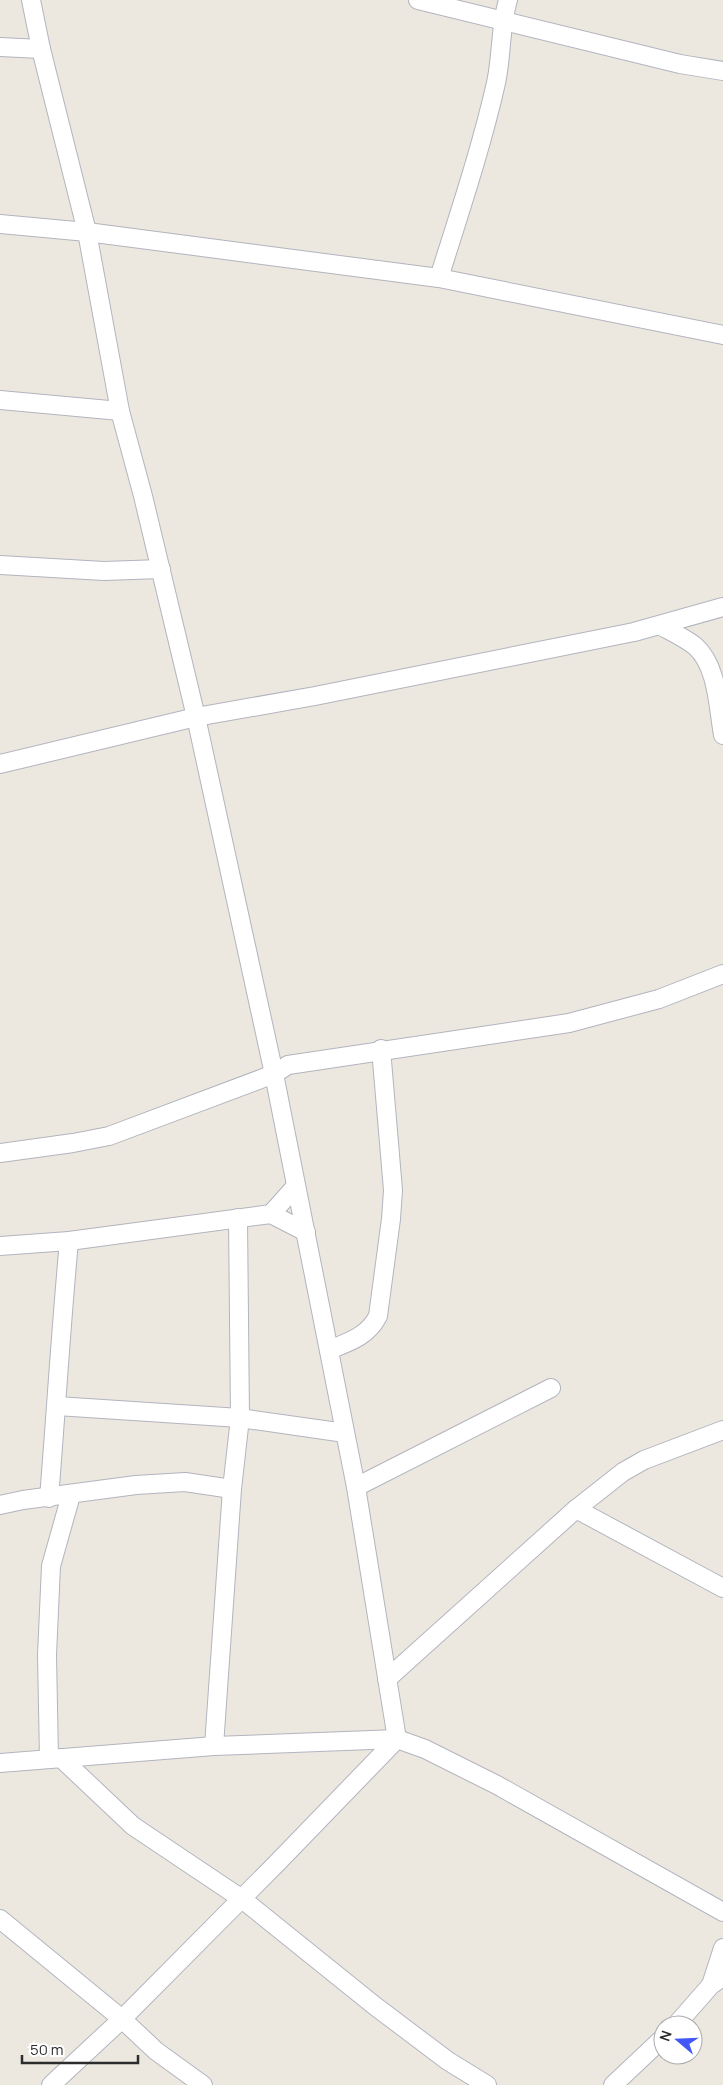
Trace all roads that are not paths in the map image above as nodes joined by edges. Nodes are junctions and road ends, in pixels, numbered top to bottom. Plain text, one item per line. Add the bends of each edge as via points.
1 (31, 0) edge
2 (418, 0) edge
3 (508, 0) edge
4 (503, 19) junction
5 (0, 48) edge
6 (40, 48) junction
7 (723, 71) edge
8 (0, 224) edge
9 (87, 232) junction
10 (439, 278) junction
11 (723, 335) edge
12 (0, 400) edge
13 (120, 411) junction
14 (0, 565) edge
15 (161, 569) junction
16 (723, 607) edge
17 (661, 626) junction
18 (196, 717) junction
19 (723, 735) edge
20 (0, 764) edge
21 (723, 974) edge
22 (381, 1049) junction
23 (274, 1074) junction
24 (0, 1152) edge
25 (296, 1186) junction
26 (271, 1214) junction
27 (238, 1218) junction
28 (306, 1232) junction
29 (70, 1241) junction
30 (0, 1246) edge
31 (329, 1350) junction
32 (551, 1388) dead end
33 (57, 1406) junction
34 (240, 1418) junction
35 (723, 1430) edge
36 (346, 1433) junction
37 (356, 1487) junction
38 (232, 1489) junction
39 (71, 1495) junction
40 (49, 1498) junction
41 (0, 1505) edge
42 (576, 1509) junction
43 (723, 1588) edge
44 (387, 1679) junction
45 (397, 1739) junction
46 (214, 1746) junction
47 (55, 1759) junction
48 (0, 1763) edge
49 (242, 1898) junction
50 (723, 1912) edge
51 (0, 1919) edge
52 (723, 1948) edge
53 (717, 1981) edge
54 (685, 2015) edge
55 (122, 2019) junction
56 (653, 2047) edge
57 (51, 2085) edge
58 (203, 2085) edge
59 (487, 2085) edge
60 (613, 2085) edge

1 - 6 street
2 - 4 street
3 - 4 street
4 - 7 street via 680,64
4 - 10 street via 502,53 496,84
5 - 6 street
6 - 9 street
8 - 9 street
9 - 10 street
9 - 13 street
10 - 11 street
12 - 13 street
13 - 15 street
14 - 15 street via 104,571
15 - 18 street
16 - 17 street
17 - 18 street
17 - 19 street via 696,647 705,659 712,676
18 - 20 street
18 - 23 street
21 - 22 street via 659,999 570,1023
22 - 23 street via 288,1065
22 - 31 street via 393,1190 378,1316 372,1328 358,1338
23 - 24 street via 108,1136
23 - 25 street
25 - 26 street
25 - 28 street
26 - 27 street
26 - 28 street
27 - 29 street
27 - 34 street
28 - 31 street
29 - 30 street
29 - 33 street via 58,1359
31 - 36 street
32 - 37 street
33 - 34 street
33 - 40 street
34 - 36 street
34 - 38 street
35 - 42 street via 644,1460 623,1472
36 - 37 street
37 - 44 street
38 - 39 street via 185,1482 136,1485
38 - 46 street
39 - 40 street
39 - 47 street via 52,1566 48,1645
40 - 41 street
42 - 43 street
42 - 44 street
44 - 45 street
45 - 46 street
45 - 49 street
45 - 50 street via 497,1784
46 - 47 street
47 - 48 street
47 - 49 street via 133,1826
49 - 55 street
49 - 59 street via 375,2006 448,2061
51 - 55 street
52 - 53 street
53 - 54 street
55 - 57 street
55 - 58 street via 156,2051
56 - 60 street

